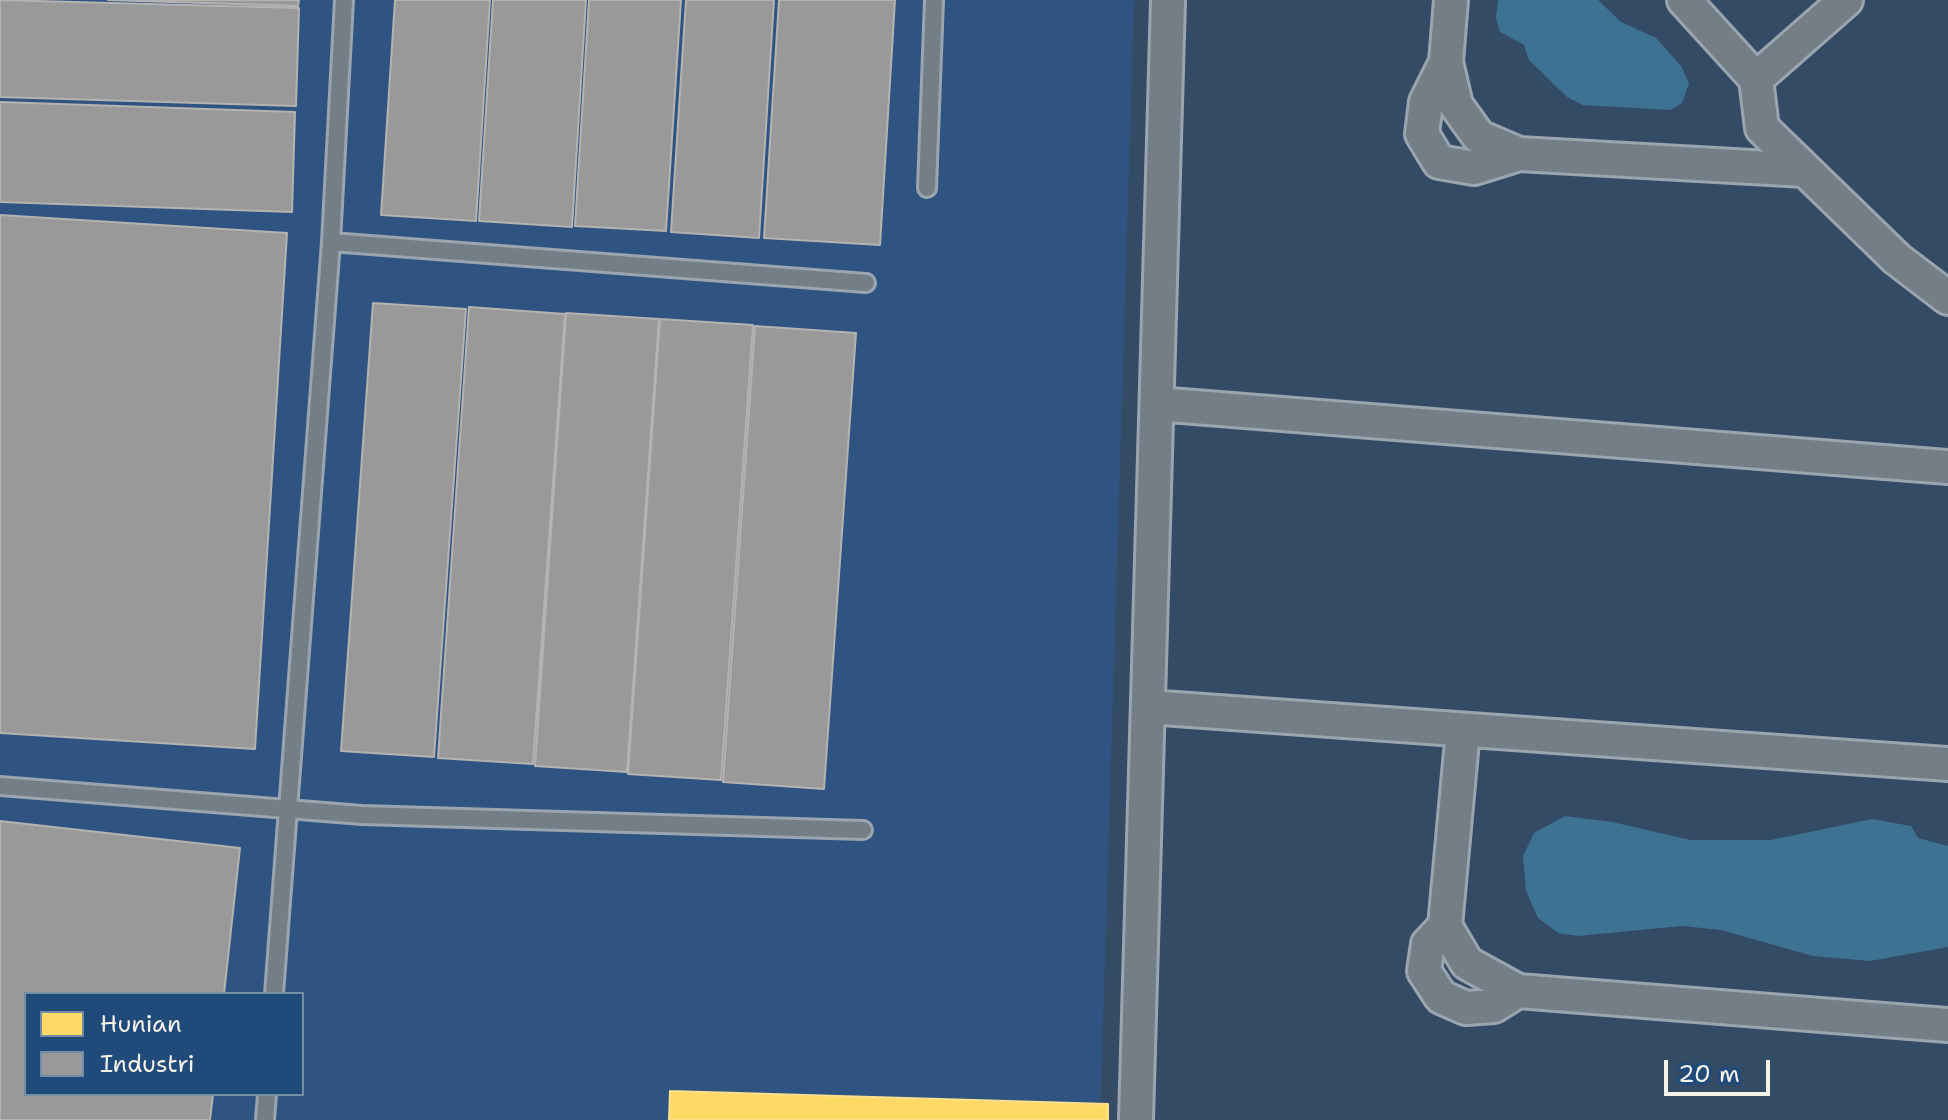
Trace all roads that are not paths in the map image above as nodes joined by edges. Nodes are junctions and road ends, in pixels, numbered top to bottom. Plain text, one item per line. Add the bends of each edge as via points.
1 (344, 0) edge
2 (934, 0) edge
3 (1168, 0) edge
4 (1451, 0) edge
5 (1684, 0) edge
6 (1846, 0) edge
7 (1446, 62) junction
8 (1756, 79) junction
9 (1519, 154) junction
10 (1805, 170) junction
11 (927, 188) dead end
12 (331, 242) junction
13 (866, 283) dead end
14 (1948, 298) edge
15 (1157, 404) junction
16 (1948, 467) edge
17 (1148, 707) junction
18 (1463, 730) junction
19 (1948, 764) edge
20 (0, 786) edge
21 (286, 811) junction
22 (863, 830) dead end
23 (1445, 926) junction
24 (1518, 991) junction
25 (274, 992) edge
26 (1948, 1025) edge
27 (267, 1096) edge
28 (265, 1120) edge
29 (1136, 1120) edge

1 - 12 lane
2 - 11 lane
3 - 15 street
4 - 7 street
5 - 8 street
6 - 8 street
7 - 9 street via 1456,105 1479,137
7 - 9 street via 1426,102 1422,134 1439,162 1474,168
8 - 10 street via 1762,128
9 - 10 street
10 - 14 street via 1897,259
12 - 13 lane
12 - 21 lane
15 - 16 street
15 - 17 street
17 - 18 street
17 - 29 street
18 - 19 street
18 - 23 street
20 - 21 lane
21 - 22 lane
21 - 25 lane
23 - 24 street via 1467,963
23 - 24 street via 1428,944 1424,971 1441,997 1466,1008 1494,1006
24 - 26 street
27 - 28 lane

